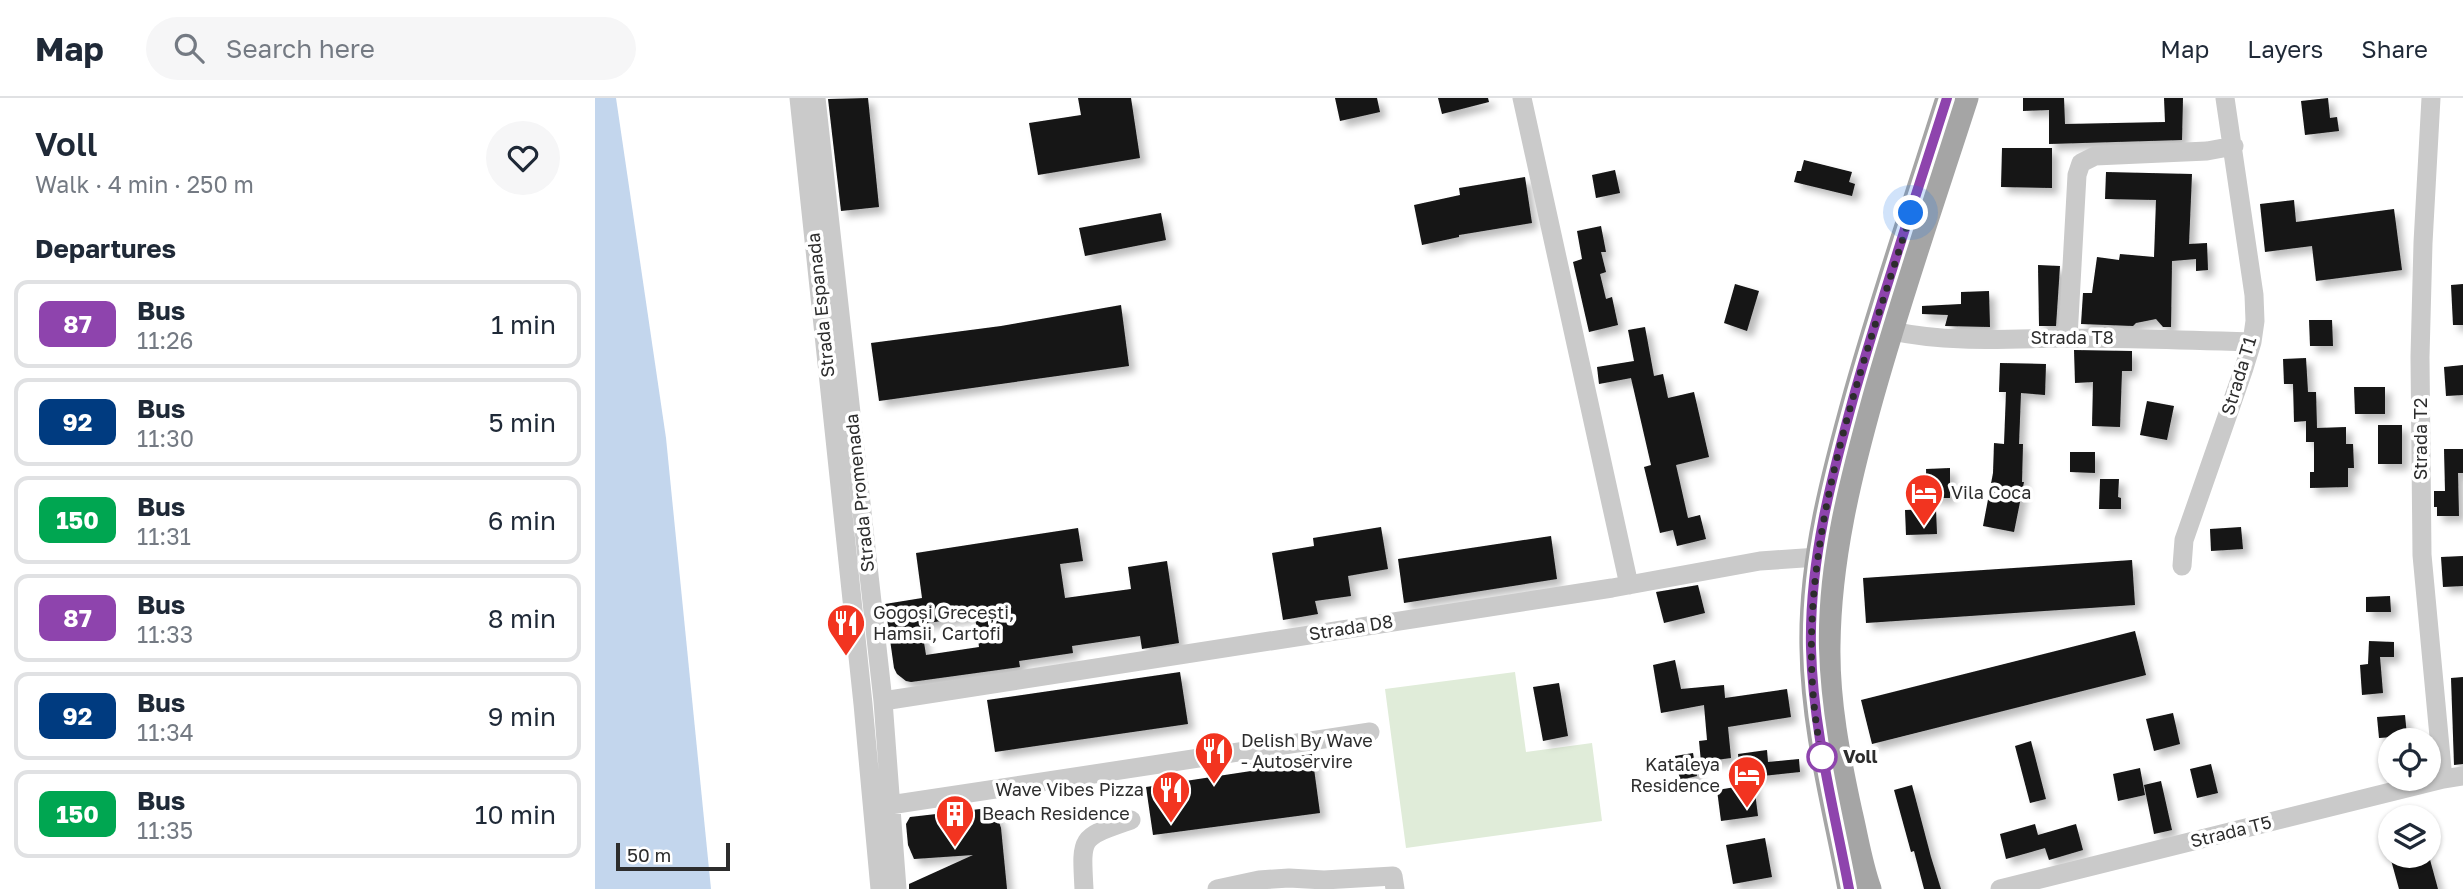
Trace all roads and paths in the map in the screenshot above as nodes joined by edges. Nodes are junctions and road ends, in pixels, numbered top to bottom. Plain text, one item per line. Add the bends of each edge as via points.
1 (799, 98) edge
2 (816, 98) edge
3 (1947, 98) edge
4 (1967, 98) edge
5 (2225, 98) edge
6 (2431, 98) edge
7 (1528, 100) edge
8 (2234, 146) junction
9 (1892, 331) junction
10 (2068, 338) junction
11 (2252, 342) junction
12 (1818, 557) junction
13 (2182, 566) dead end
14 (1629, 585) junction
15 (883, 701) junction
16 (1370, 732) dead end
17 (2453, 777) edge
18 (890, 805) junction
19 (1131, 820) dead end
20 (880, 889) edge
21 (897, 889) edge
22 (1084, 889) edge
23 (1217, 889) edge
24 (1395, 889) edge
25 (1849, 889) edge
26 (1870, 889) edge
27 (2000, 889) edge

1 - 20 street, Strada Espanada
2 - 15 street, Strada Promenada
3 - 12 main road via 1856,391 1827,500
4 - 9 main road
5 - 8 street, Strada T1
6 - 17 street, Strada T2 via 2420,357 2422,542
7 - 14 street
8 - 10 street via 2095,156 2081,163
8 - 11 street, Strada T1 via 2254,295
9 - 10 street, Strada T8 via 1958,339
9 - 26 main road via 1841,522 1829,646 1834,724
10 - 11 street, Strada T8
11 - 13 street, Strada T1 via 2194,506
12 - 14 street, Strada D8 via 1760,561
12 - 25 main road via 1812,680 1822,761
14 - 15 street, Strada D8
15 - 18 street, Strada Promenada
16 - 18 street
17 - 27 street, Strada T5
18 - 21 street, Strada Promenada
19 - 22 street via 1093,833 1086,840
23 - 24 street via 1259,880 1393,876

